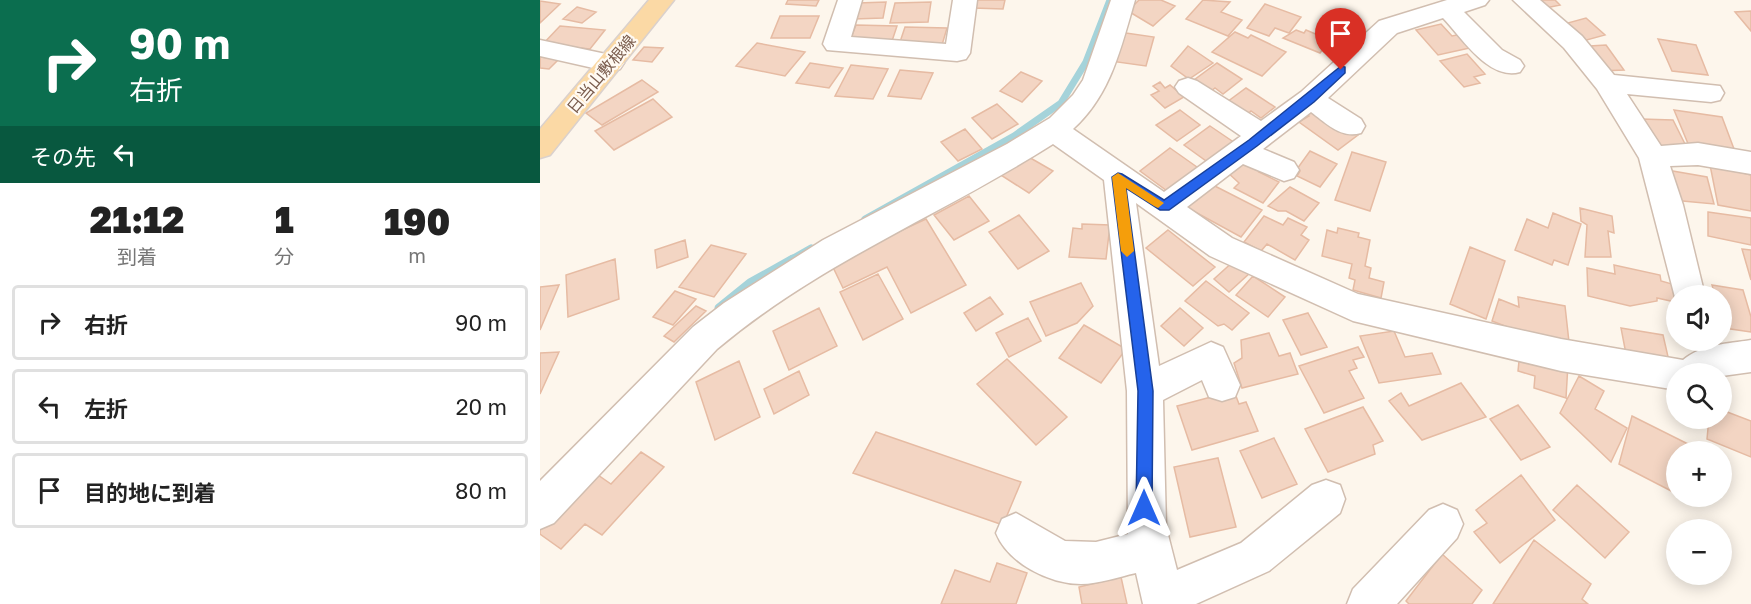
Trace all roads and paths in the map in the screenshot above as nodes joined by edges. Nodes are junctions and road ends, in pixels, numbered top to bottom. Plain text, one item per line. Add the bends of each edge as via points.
1 (662, 0) edge
2 (850, 0) edge
3 (965, 0) edge
4 (1123, 0) edge
5 (1477, 0) edge
6 (1525, 0) edge
7 (1448, 8) junction
8 (540, 48) edge
9 (612, 63) junction
10 (1511, 66) dead end
11 (1606, 83) junction
12 (1188, 87) dead end
13 (1711, 93) dead end
14 (1310, 99) junction
15 (1351, 126) dead end
16 (1054, 130) junction
17 (1252, 144) junction
18 (540, 148) edge
19 (1653, 158) junction
20 (1751, 163) edge
21 (1284, 170) dead end
22 (1118, 177) junction
23 (1165, 207) junction
24 (1686, 285) edge
25 (1751, 356) edge
26 (1694, 363) edge
27 (1222, 385) dead end
28 (1145, 391) junction
29 (1326, 499) dead end
30 (540, 509) edge
31 (1443, 524) dead end
32 (1017, 533) dead end
33 (1152, 548) junction
34 (1164, 600) edge
35 (1368, 604) edge

1 - 9 main road, 日当山敷根線
2 - 3 street via 836,44 957,53
4 - 16 street via 1085,100
5 - 7 street
6 - 11 street via 1573,42
7 - 10 street via 1493,56
7 - 14 street via 1388,27
8 - 9 street
9 - 18 main road, 日当山敷根線
11 - 13 street
11 - 19 street
12 - 17 street
14 - 15 street
14 - 17 street
16 - 22 street
16 - 30 street via 813,259 733,314 705,338
17 - 21 street
17 - 23 street
19 - 20 street via 1698,154
19 - 24 street
22 - 23 street
22 - 28 street
23 - 26 street via 1221,247 1353,307 1561,355
25 - 26 street
27 - 28 street via 1211,358
28 - 33 street via 1144,508
29 - 34 street via 1255,557
31 - 35 street
32 - 33 street via 1049,559 1082,565
33 - 34 street

